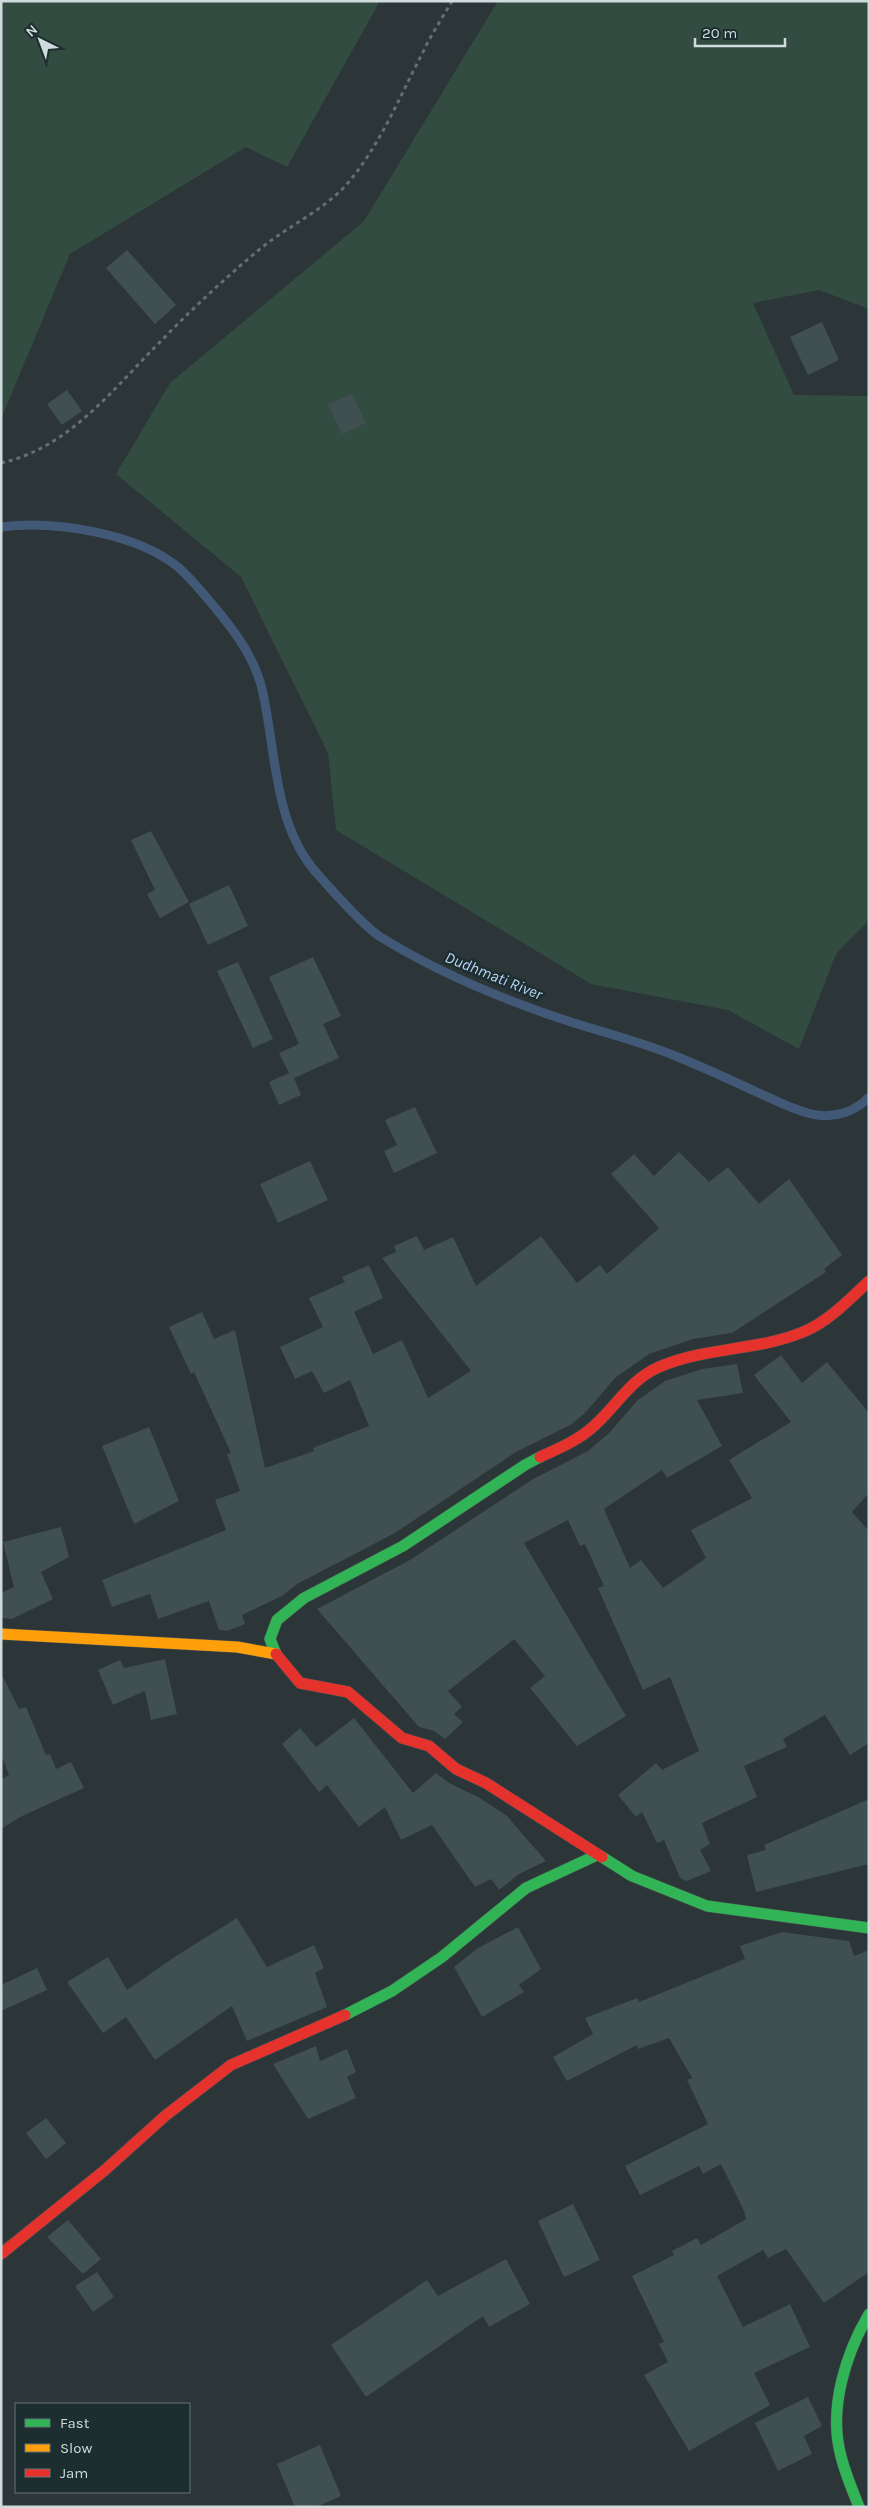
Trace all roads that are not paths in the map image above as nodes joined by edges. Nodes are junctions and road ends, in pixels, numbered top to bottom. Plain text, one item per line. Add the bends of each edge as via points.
1 (869, 1281) edge
2 (1, 1634) edge
3 (276, 1654) junction
4 (597, 1855) junction
5 (869, 1928) edge
6 (1, 2254) edge
7 (869, 2314) edge
8 (859, 2507) edge

1 - 3 street via 840,1308 804,1332 698,1354 658,1367 627,1388 581,1437 525,1465 403,1546 304,1598 277,1620 270,1640
2 - 3 street via 237,1647
3 - 4 street via 300,1683 348,1692 402,1738 429,1746 456,1769 486,1783
4 - 5 street via 632,1876 707,1906
4 - 6 street via 526,1888 442,1957 392,1991 328,2024 231,2065
7 - 8 street via 861,2325 840,2387 838,2444

